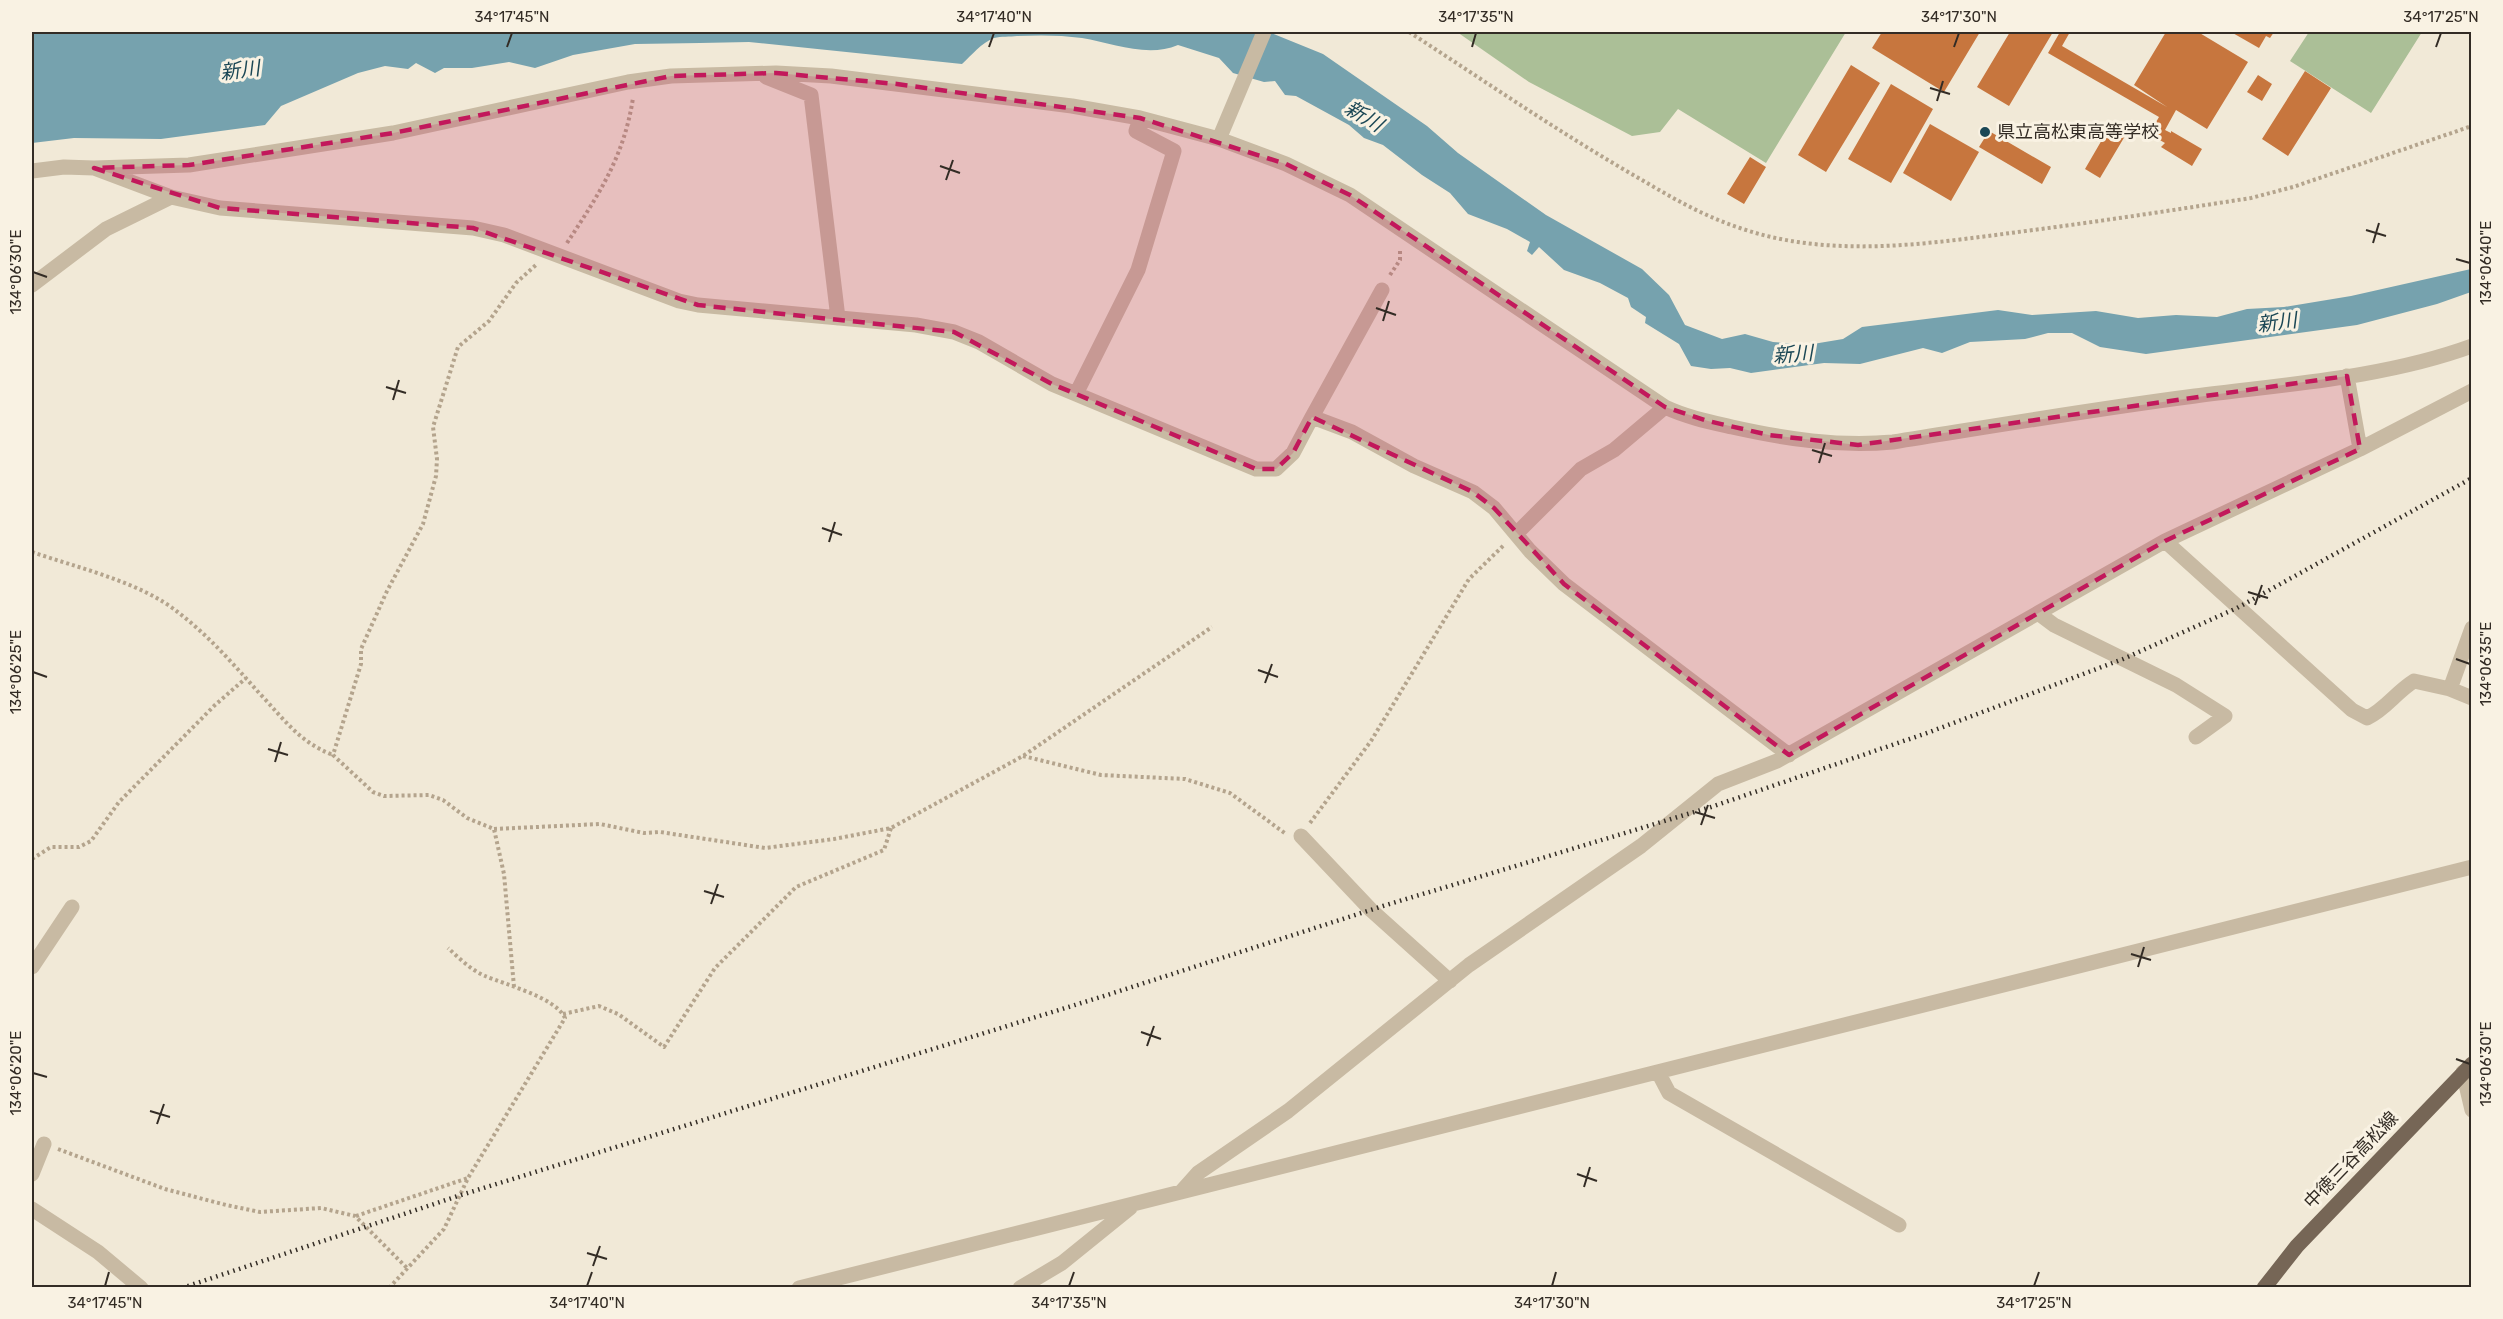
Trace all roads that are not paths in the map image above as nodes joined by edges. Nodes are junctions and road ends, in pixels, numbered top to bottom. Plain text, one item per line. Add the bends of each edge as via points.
1 (1264, 32) edge
2 (756, 73) junction
3 (1140, 118) junction
4 (1219, 139) junction
5 (94, 168) junction
6 (32, 171) edge
7 (171, 197) junction
8 (32, 285) edge
9 (1382, 290) road end
10 (838, 318) junction
11 (2472, 346) edge
12 (2347, 376) junction
13 (2472, 391) edge
14 (1076, 394) junction
15 (1665, 407) junction
16 (1312, 417) junction
17 (2360, 449) junction
18 (1516, 534) junction
19 (2165, 541) junction
20 (2038, 613) junction
21 (2472, 628) edge
22 (2450, 688) junction
23 (2472, 698) edge
24 (2196, 737) dead end
25 (1789, 755) junction
26 (1301, 836) road end
27 (2472, 867) edge
28 (72, 907) dead end
29 (32, 967) edge
30 (1450, 981) junction
31 (2468, 1068) edge
32 (1658, 1072) junction
33 (2472, 1110) edge
34 (44, 1144) road end
35 (32, 1174) edge
36 (1181, 1192) junction
37 (1135, 1204) junction
38 (32, 1209) edge
39 (1899, 1225) dead end
40 (141, 1287) edge
41 (799, 1287) edge
42 (1020, 1287) edge
43 (2264, 1287) edge

1 - 4 street
2 - 3 street via 831,76
2 - 5 street via 636,81 393,134 189,165
2 - 10 street via 811,95
3 - 4 street
3 - 14 street via 1136,131 1174,151 1138,270
4 - 15 street via 1286,164 1350,195
5 - 6 street
5 - 7 street
7 - 8 street via 106,229
7 - 10 street via 220,208 473,228 504,235 679,301
9 - 16 street
10 - 14 street via 954,332
11 - 12 street via 2410,364
12 - 15 street via 1858,445 1769,435 1708,422
12 - 17 street
13 - 17 street
14 - 16 street via 1256,469 1276,469 1293,453
15 - 18 street via 1614,450 1581,468
16 - 18 street via 1352,432 1473,492 1494,508
17 - 19 street
18 - 25 street via 1564,584
19 - 20 street
19 - 22 street via 2352,710 2367,718 2414,681
20 - 24 street via 2054,625 2176,685 2225,716
20 - 25 street
21 - 22 street
22 - 23 street
25 - 30 street via 1718,784 1641,846
26 - 30 street via 1371,910
27 - 32 street
28 - 29 street
30 - 36 street via 1288,1111 1198,1173
31 - 33 street
31 - 43 main road, 中徳三谷高松線 via 2297,1246
32 - 36 street
32 - 39 street via 1669,1093
34 - 35 street
36 - 37 street
37 - 41 street
37 - 42 street via 1062,1263
38 - 40 street via 99,1252

